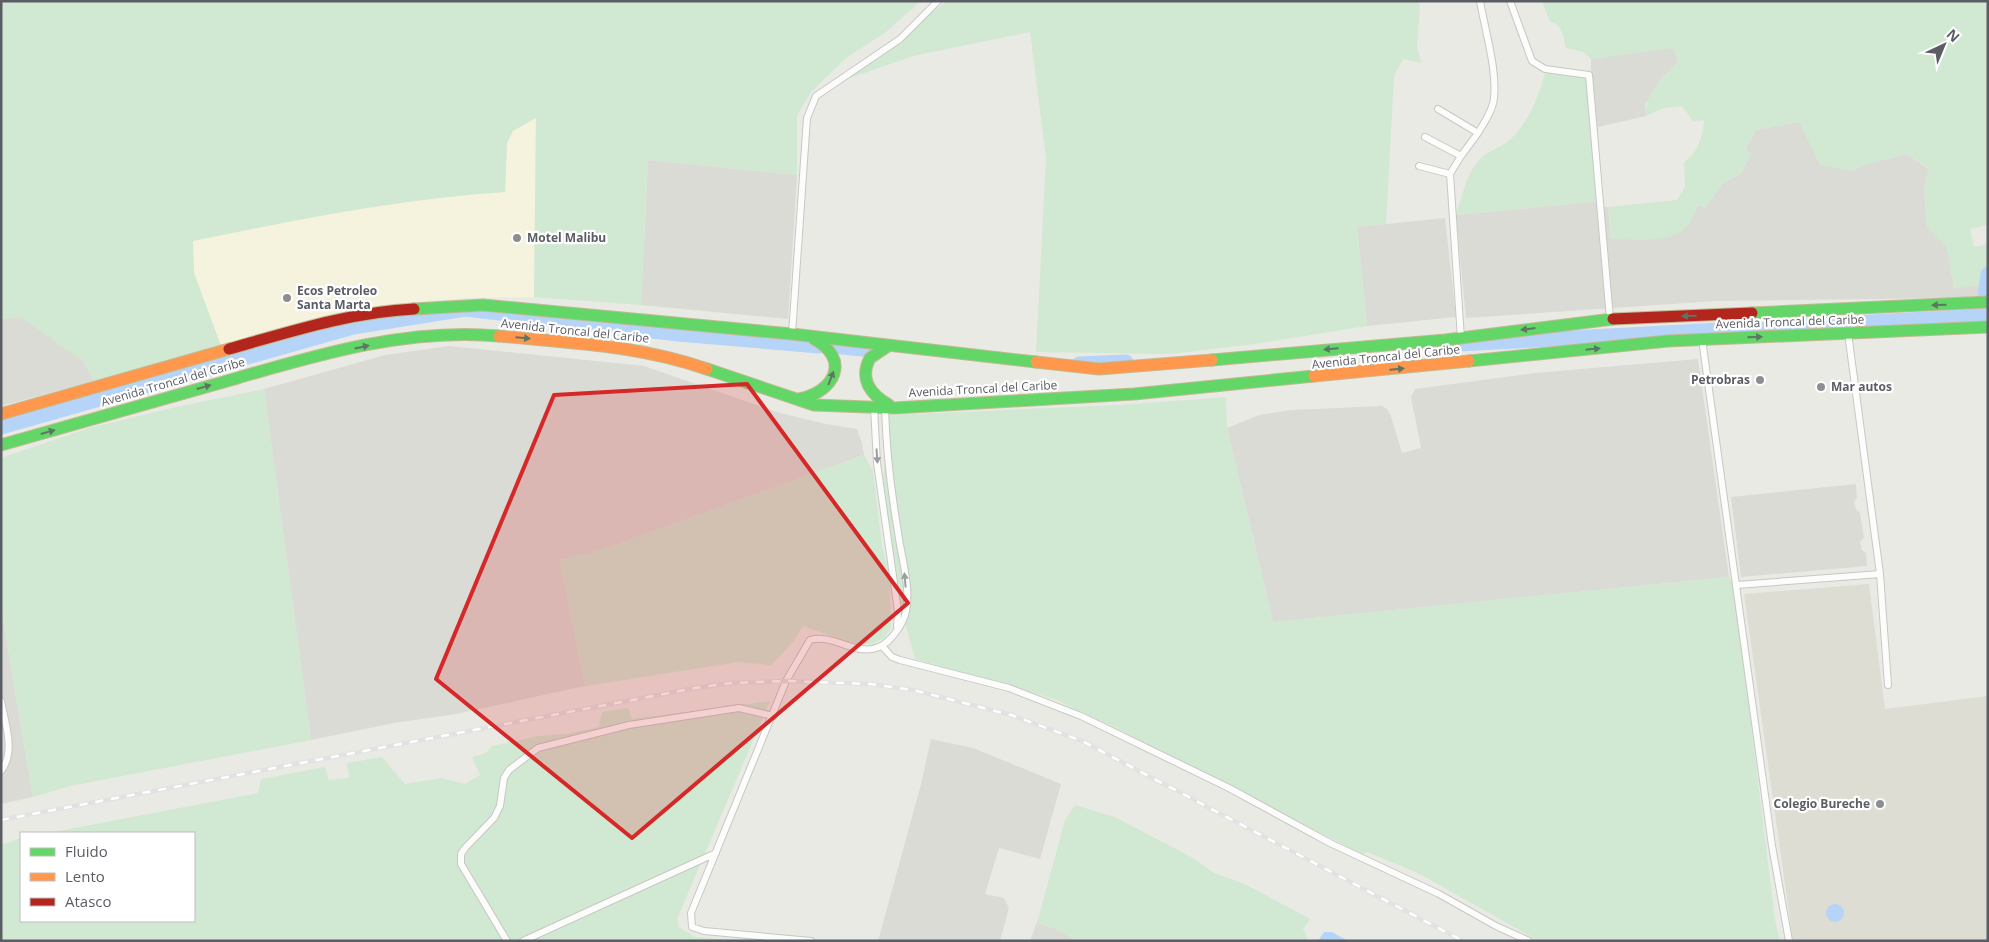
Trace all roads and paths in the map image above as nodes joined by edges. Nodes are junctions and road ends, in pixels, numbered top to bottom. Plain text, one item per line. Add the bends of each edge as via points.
1 (938, 1) edge
2 (1480, 1) edge
3 (1510, 1) edge
4 (1438, 109) dead end
5 (1478, 133) junction
6 (1425, 138) dead end
7 (1461, 156) junction
8 (1419, 166) dead end
9 (1450, 174) junction
10 (1988, 302) edge
11 (1610, 319) junction
12 (1988, 327) edge
13 (1972, 328) junction
14 (1848, 333) junction
15 (1988, 333) edge
16 (792, 334) junction
17 (1462, 338) junction
18 (1702, 339) junction
19 (890, 346) junction
20 (792, 399) junction
21 (884, 407) junction
22 (1, 414) edge
23 (1, 445) edge
24 (1880, 574) junction
25 (1737, 586) junction
26 (897, 626) junction
27 (882, 646) junction
28 (1888, 685) dead end
29 (1, 701) edge
30 (773, 716) junction
31 (1, 771) edge
32 (716, 853) junction
33 (507, 941) edge
34 (523, 941) edge
35 (811, 941) edge
36 (1529, 941) edge
37 (1789, 941) edge

1 - 16 street via 900,39 816,96 807,118
2 - 5 street via 1494,98
3 - 11 street via 1532,61 1545,69 1589,75
4 - 5 street
5 - 7 street
6 - 7 street
7 - 9 street
8 - 9 street
9 - 17 street
10 -> 11 highway, Avenida Troncal del Caribe
11 -> 17 highway, Avenida Troncal del Caribe
12 - 13 highway, Avenida Troncal del Caribe
13 - 14 highway, Avenida Troncal del Caribe
13 - 15 street
18 -> 14 highway, Avenida Troncal del Caribe
14 - 24 street
16 - 19 highway, Avenida Troncal del Caribe
20 -> 16 highway via 817,396 828,388 834,377 835,364 831,352 822,342
16 - 22 highway, Avenida Troncal del Caribe via 483,305 394,310 297,330
17 -> 19 highway, Avenida Troncal del Caribe via 1099,369
21 -> 18 highway, Avenida Troncal del Caribe via 1134,394
18 - 25 street
19 - 21 highway via 882,348 870,359 865,374 868,390
20 - 21 highway, Avenida Troncal del Caribe via 814,405
23 -> 20 highway, Avenida Troncal del Caribe via 304,359 399,339 465,333 635,349 675,358
21 -> 26 street via 877,463 898,611
26 -> 21 street via 903,620 906,606
24 - 25 street
24 - 28 street
25 - 37 street via 1772,846
26 - 27 street via 895,633
27 - 30 street via 870,650 824,638 810,640 786,681
27 - 36 street via 892,657 900,660 1009,688 1081,716
29 - 31 street via 10,752
30 - 32 street
30 - 33 street via 739,708 629,725 538,748 509,770 494,818 461,854 461,864
32 - 34 street
32 - 35 street via 691,913 692,927 704,931

